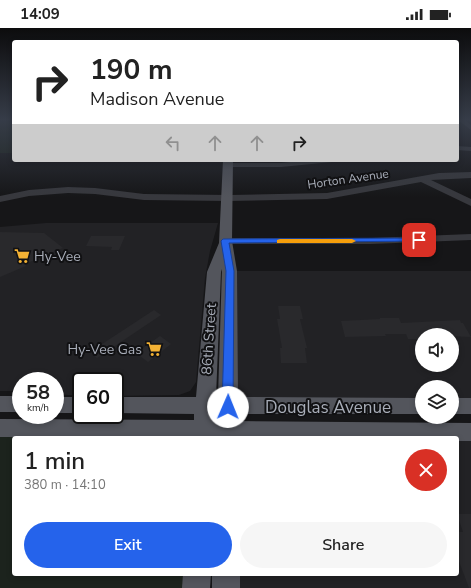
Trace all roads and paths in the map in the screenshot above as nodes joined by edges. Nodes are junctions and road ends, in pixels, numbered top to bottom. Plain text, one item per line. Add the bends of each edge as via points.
1 (459, 148) edge
2 (471, 149) edge
3 (228, 162) edge
4 (314, 162) edge
5 (471, 175) edge
6 (422, 179) junction
7 (227, 198) junction
8 (0, 199) edge
9 (471, 203) edge
10 (471, 237) edge
11 (225, 241) junction
12 (0, 404) edge
13 (12, 404) edge
14 (124, 405) edge
15 (415, 406) edge
16 (459, 406) edge
17 (471, 406) edge
18 (205, 407) junction
19 (228, 407) junction
20 (0, 428) edge
21 (471, 432) edge
22 (203, 434) edge
23 (227, 434) edge
24 (197, 576) edge
25 (226, 576) edge
26 (196, 588) edge
27 (226, 588) edge

1 - 2 street
3 - 4 street
3 - 7 main road, 86th Street
5 - 6 street, Horton Avenue via 446,175
6 - 7 street, Horton Avenue via 327,196
6 - 9 street
7 - 8 street, Horton Avenue via 144,197 68,190 29,193
7 - 11 main road, 86th Street
10 - 11 street via 378,241
11 - 18 main road, 86th Street via 214,272
11 - 19 main road, 86th Street via 230,271
12 - 13 main road
14 - 18 main road, Douglas Avenue
15 - 19 main road, Douglas Avenue
16 - 17 main road
18 - 19 main road, Douglas Avenue
18 - 22 main road, 86th Street
19 - 23 main road, 86th Street
20 - 22 main road, Douglas Avenue
21 - 23 main road, Douglas Avenue
22 - 23 main road, Douglas Avenue
24 - 26 main road
25 - 27 main road

